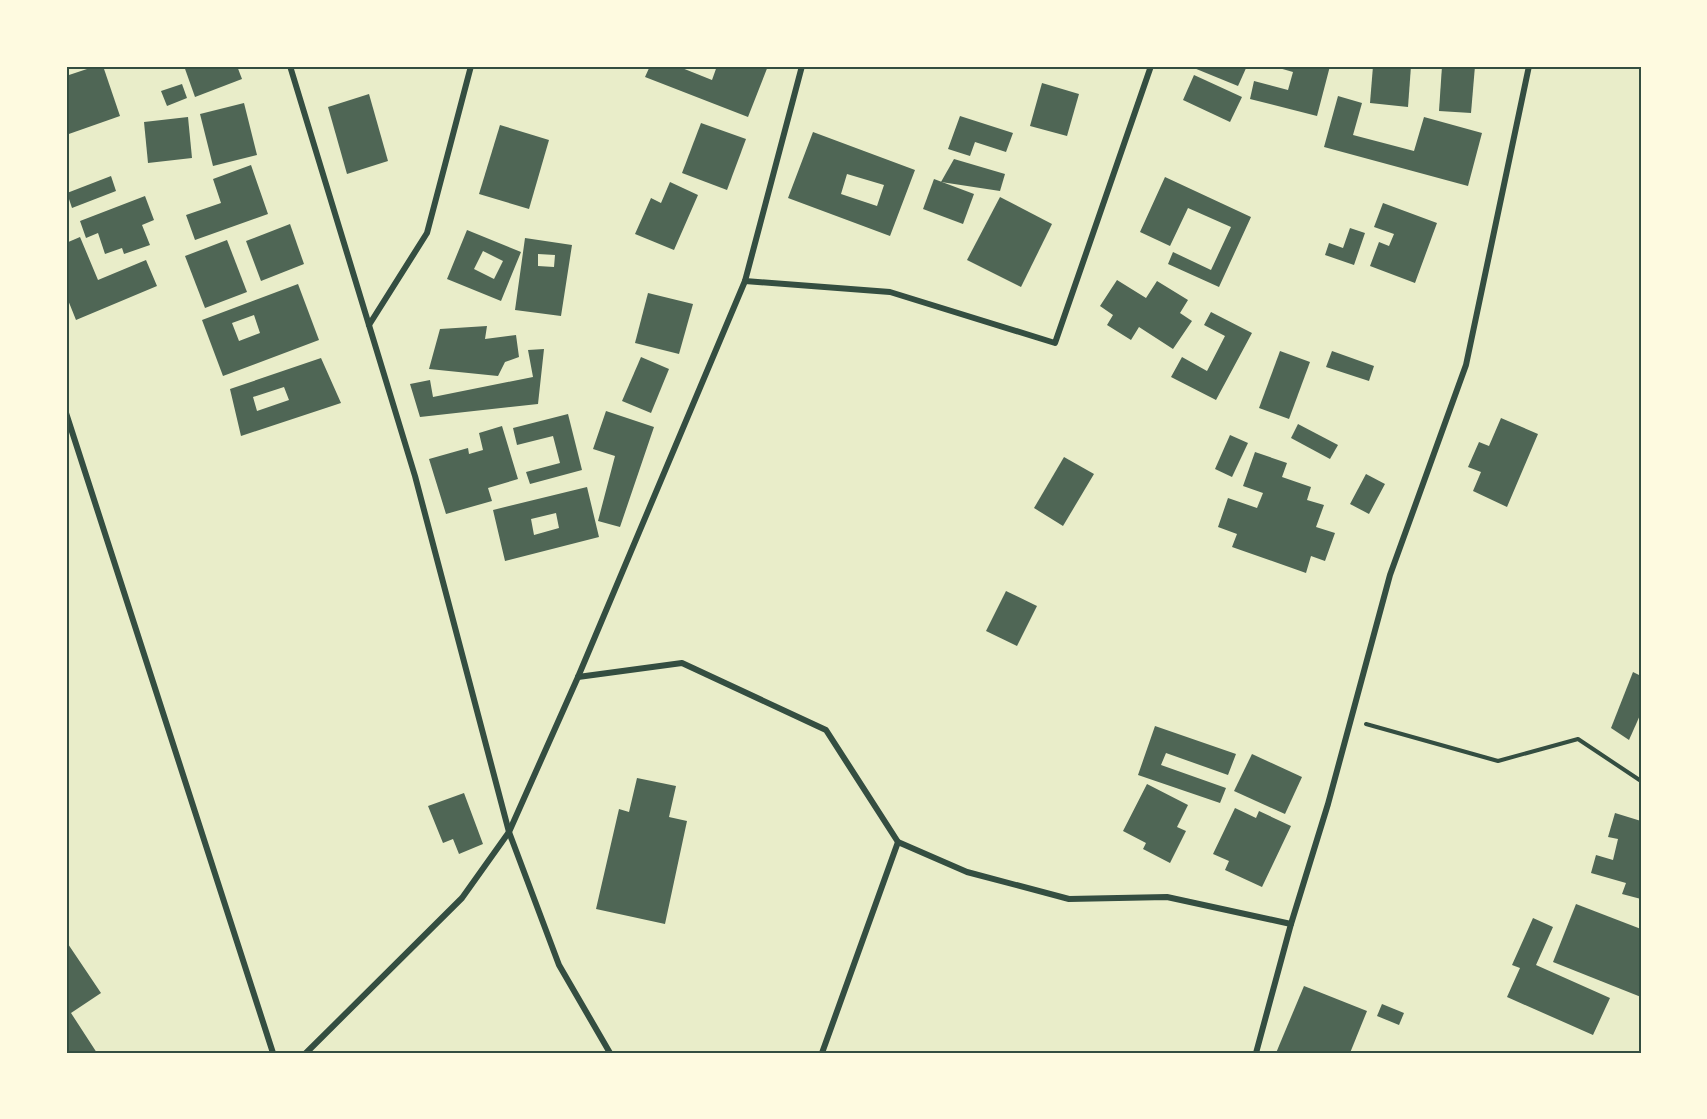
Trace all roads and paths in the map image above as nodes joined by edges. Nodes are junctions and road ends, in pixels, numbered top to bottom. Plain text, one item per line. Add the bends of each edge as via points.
1 (290, 66) edge
2 (471, 66) edge
3 (802, 66) edge
4 (1151, 66) edge
5 (1529, 66) edge
6 (745, 281) junction
7 (369, 325) junction
8 (66, 413) edge
9 (578, 677) junction
10 (1350, 720) junction
11 (1641, 781) edge
12 (509, 832) junction
13 (898, 842) junction
14 (1291, 924) junction
15 (273, 1053) edge
16 (306, 1053) edge
17 (610, 1053) edge
18 (822, 1053) edge
19 (1256, 1053) edge

1 - 7 street
2 - 7 street via 427,233
3 - 6 street
4 - 6 street via 1055,343 890,291
5 - 10 street via 1466,365 1390,575
6 - 9 street
7 - 12 street via 416,476
8 - 15 street
9 - 12 street
9 - 13 street via 682,663 826,730
10 - 11 path via 1498,761 1578,739
10 - 14 street
12 - 16 street via 462,898
12 - 17 street via 559,965
13 - 14 street via 967,872 1069,899 1167,897
13 - 18 street
14 - 19 street

